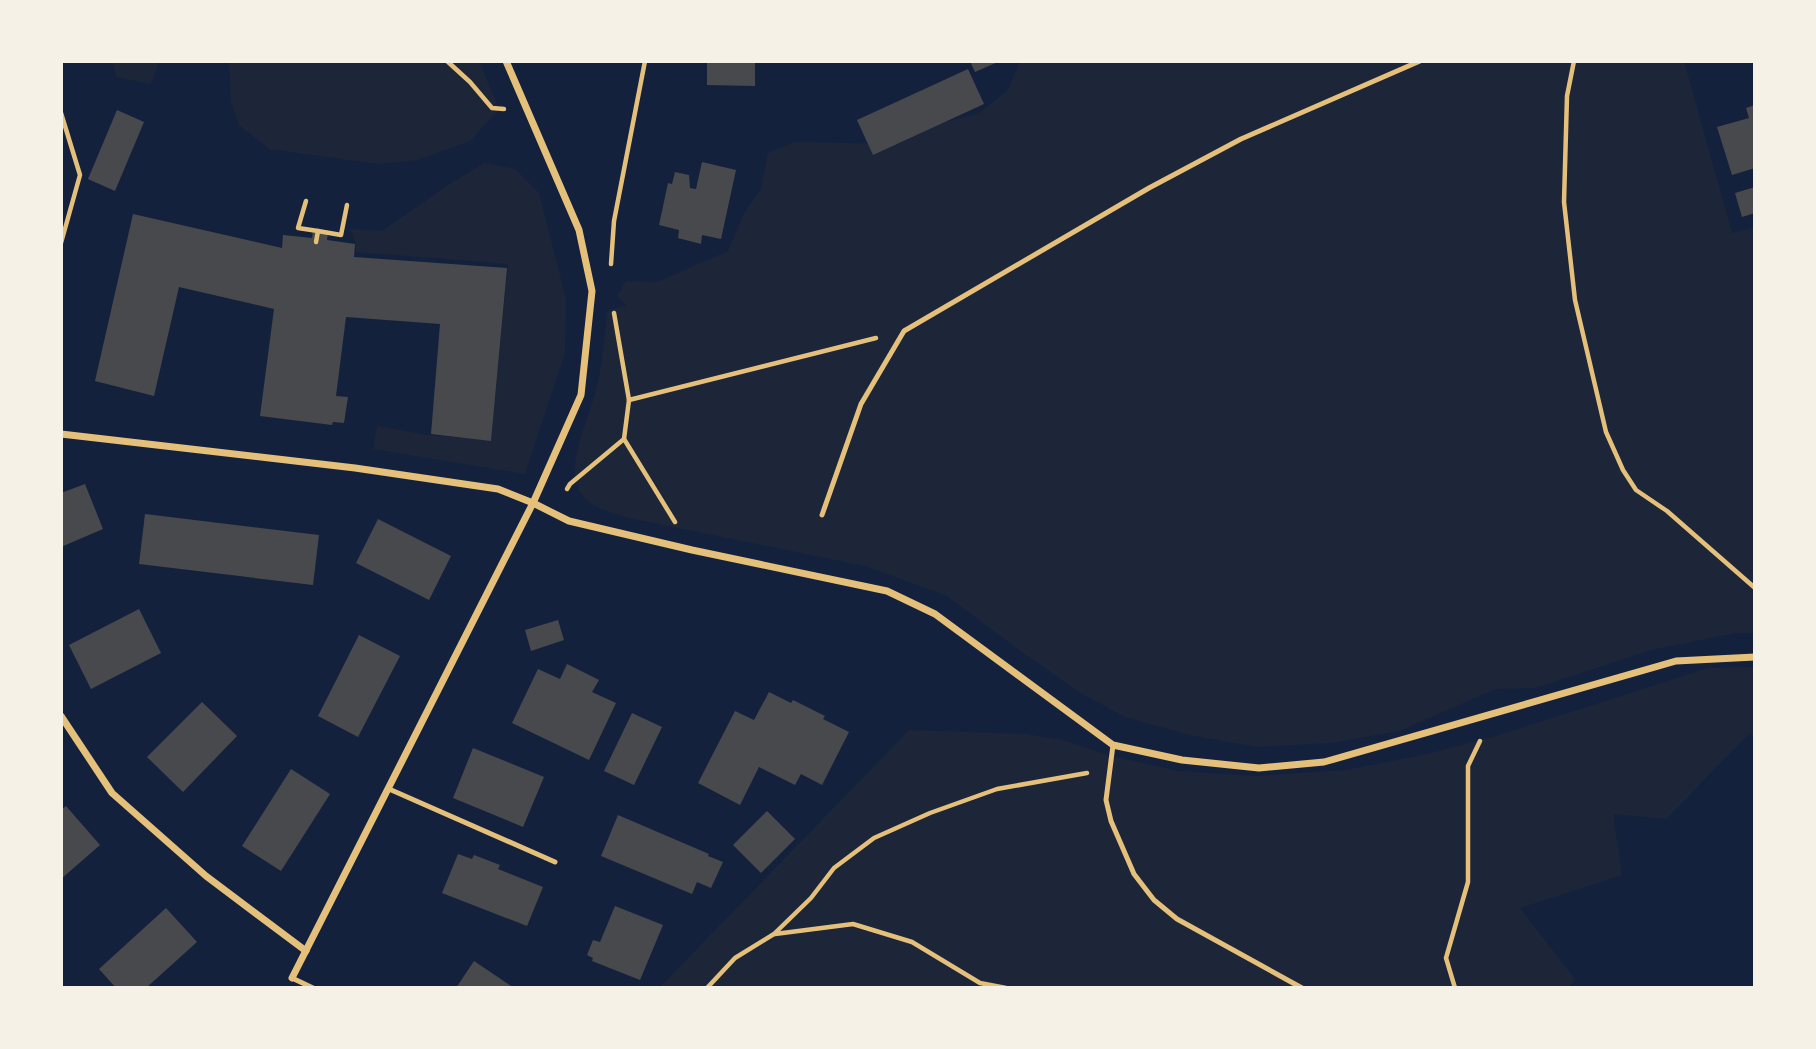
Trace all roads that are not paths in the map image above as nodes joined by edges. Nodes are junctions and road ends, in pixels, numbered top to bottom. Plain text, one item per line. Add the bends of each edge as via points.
1 (506, 61) edge
2 (1420, 61) edge
3 (61, 434) edge
4 (533, 503) junction
5 (821, 515) dead end
6 (1755, 657) edge
7 (61, 716) edge
8 (1113, 745) junction
9 (389, 789) junction
10 (555, 862) dead end
11 (306, 951) junction
12 (292, 978) joint
13 (313, 988) edge
14 (1302, 988) edge

1 - 4 street via 579,230 592,291 581,394
2 - 5 lane via 1241,139 904,331 861,404
3 - 4 street via 355,468 498,489
4 - 8 street via 569,521 887,591 935,614
4 - 9 street
6 - 8 street via 1676,661 1324,762 1259,768 1182,760
7 - 11 street via 112,793 206,876
8 - 14 lane via 1107,800 1111,821 1134,874 1147,891 1177,919
9 - 10 lane
9 - 11 street
11 - 12 street
12 - 13 lane

